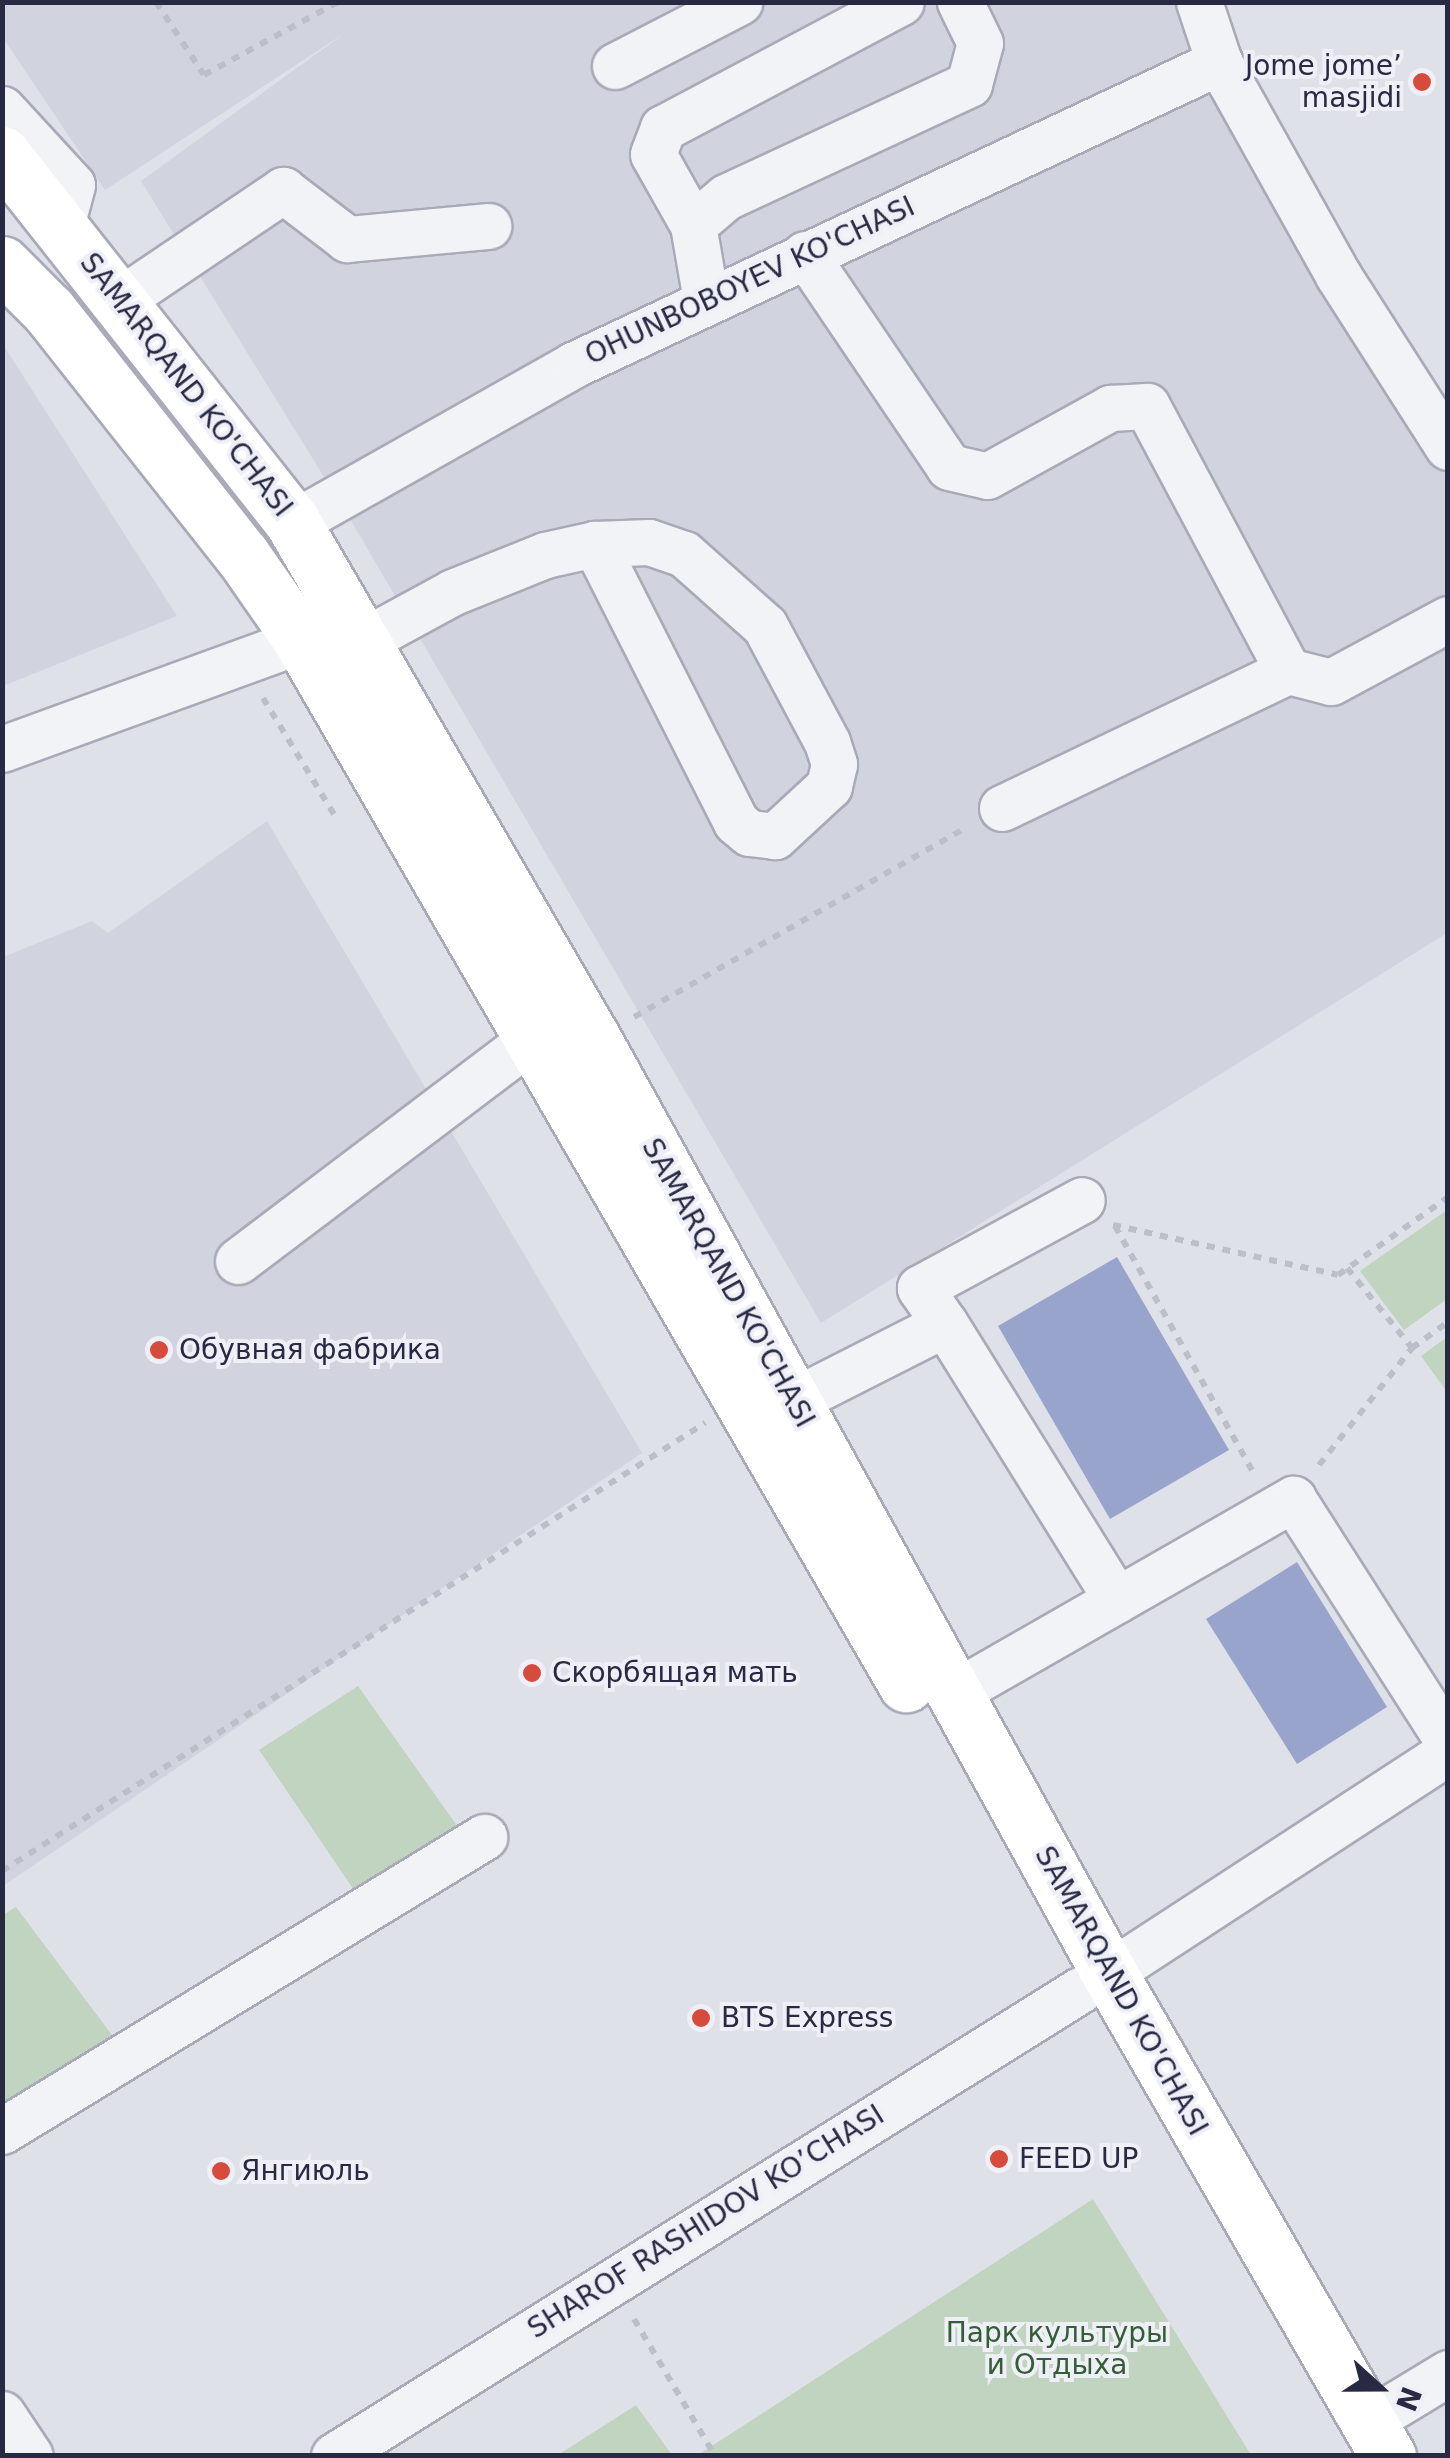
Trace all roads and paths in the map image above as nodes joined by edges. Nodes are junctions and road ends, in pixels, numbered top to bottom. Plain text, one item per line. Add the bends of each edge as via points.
1 (156, 2) edge
2 (338, 2) edge
3 (739, 2) edge
4 (901, 2) edge
5 (960, 2) edge
6 (1200, 2) edge
7 (1219, 62) junction
8 (615, 66) dead end
9 (2, 109) edge
10 (2, 154) edge
11 (693, 225) junction
12 (61, 226) junction
13 (488, 226) dead end
14 (805, 254) junction
15 (2, 264) edge
16 (120, 300) junction
17 (706, 300) junction
18 (1448, 447) edge
19 (293, 523) junction
20 (595, 544) junction
21 (1448, 620) edge
22 (301, 640) junction
23 (362, 642) junction
24 (240, 662) junction
25 (1288, 671) junction
26 (2, 749) edge
27 (1002, 808) joint
28 (338, 820) dead end
29 (623, 1023) dead end
30 (536, 1036) junction
31 (1448, 1197) edge
32 (1098, 1219) junction
33 (238, 1261) dead end
34 (1347, 1268) junction
35 (1448, 1322) edge
36 (945, 1324) junction
37 (1412, 1348) junction
38 (768, 1400) junction
39 (1283, 1504) junction
40 (1117, 1600) junction
41 (954, 1693) junction
42 (1448, 1740) edge
43 (1448, 1752) edge
44 (484, 1837) dead end
45 (2, 1871) edge
46 (1094, 1982) junction
47 (2, 2131) edge
48 (611, 2280) junction
49 (1448, 2373) edge
50 (2, 2414) edge
51 (1369, 2444) edge
52 (30, 2456) edge
53 (334, 2456) edge
54 (715, 2456) edge

1 - 2 path via 204,75
3 - 8 street
4 - 11 street via 663,128 654,154
5 - 11 street via 980,43 969,84 726,197
6 - 7 street
7 - 14 street, OHUNBOBOYEV KO'CHASI
7 - 18 street via 1338,276
9 - 12 street via 72,185
10 - 12 main road, SAMARQAND KO'CHASI
11 - 17 street
12 - 16 main road, SAMARQAND KO'CHASI
13 - 16 street via 347,239 283,190
14 - 17 street, OHUNBOBOYEV KO'CHASI
14 - 25 street via 949,467 986,476 1110,408 1147,406
15 - 22 main road, SAMARQAND KO'CHASI via 230,540
16 - 19 main road, SAMARQAND KO'CHASI
17 - 19 street, OHUNBOBOYEV KO'CHASI via 573,364
19 - 23 main road, SAMARQAND KO'CHASI
20 - 20 street via 650,542 684,554 765,626 834,764 829,786 775,836 749,833 736,822
20 - 23 street via 490,575
21 - 25 street via 1332,682
22 - 24 street
22 - 30 main road, SAMARQAND KO'CHASI
23 - 38 main road, SAMARQAND KO'CHASI
24 - 26 street
24 - 28 path
25 - 27 street
27 - 29 path
30 - 33 street
30 - 38 main road, SAMARQAND KO'CHASI
31 - 34 path
32 - 34 path via 1338,1275
32 - 36 street via 920,1288
32 - 39 path
34 - 37 path
35 - 37 path
36 - 38 street
36 - 40 street
37 - 39 path
38 - 41 main road, SAMARQAND KO'CHASI
38 - 45 path
38 - 46 main road, SAMARQAND KO'CHASI
39 - 40 street
39 - 42 street
40 - 41 street
41 - 46 main road, SAMARQAND KO'CHASI
43 - 46 street, SHAROF RASHIDOV KO’CHASI
44 - 47 street
46 - 48 street, SHAROF RASHIDOV KO’CHASI
46 - 51 main road, SAMARQAND KO'CHASI
48 - 53 street, SHAROF RASHIDOV KO’CHASI
48 - 54 path
49 - 51 street
50 - 52 street

